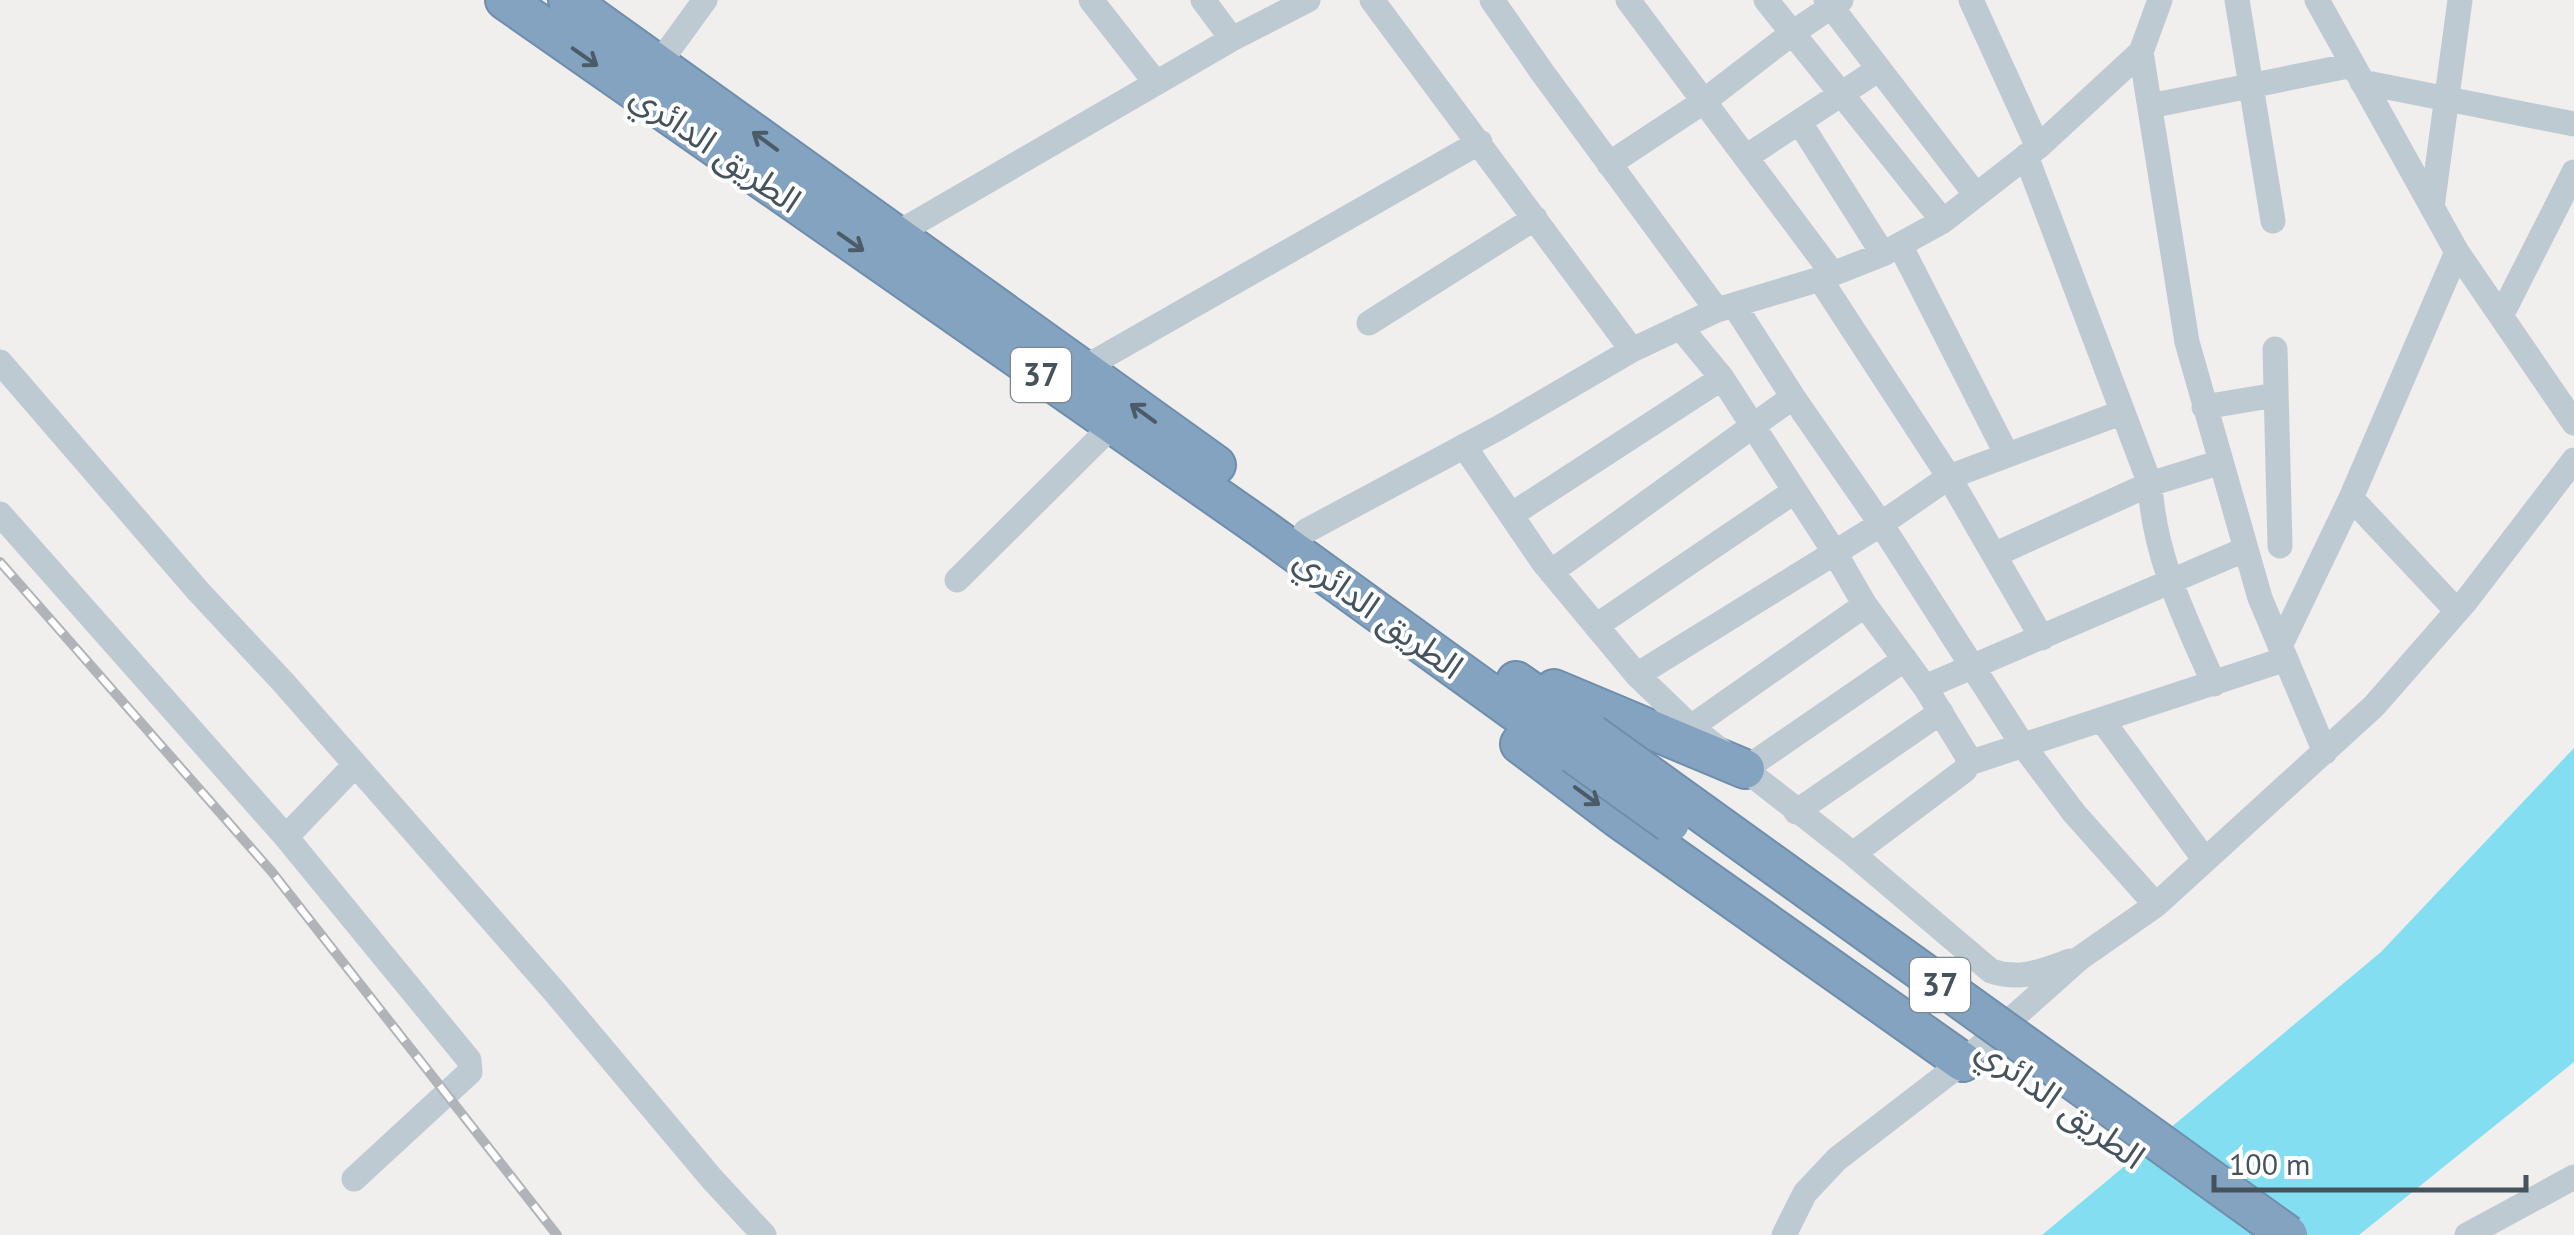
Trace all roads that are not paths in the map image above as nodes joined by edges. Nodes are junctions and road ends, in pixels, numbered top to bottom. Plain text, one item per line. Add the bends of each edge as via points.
1 (505, 0) edge
2 (568, 0) edge
3 (705, 0) edge
4 (1091, 0) edge
5 (1203, 0) edge
6 (1308, 0) edge
7 (1372, 0) edge
8 (1492, 0) edge
9 (1628, 0) edge
10 (1766, 0) edge
11 (1972, 0) edge
12 (2160, 0) edge
13 (2238, 0) edge
14 (2317, 0) edge
15 (2460, 0) edge
16 (1833, 2) edge
17 (1791, 34) junction
18 (1232, 39) junction
19 (2142, 52) junction
20 (1879, 69) junction
21 (2358, 73) junction
22 (648, 79) junction
23 (1156, 83) junction
24 (2251, 86) junction
25 (1841, 96) junction
26 (2447, 97) junction
27 (1703, 102) junction
28 (2150, 106) junction
29 (1800, 123) junction
30 (2574, 124) edge
31 (1480, 142) junction
32 (2032, 152) junction
33 (1746, 157) junction
34 (1609, 164) junction
35 (2574, 172) edge
36 (1976, 196) junction
37 (2432, 207) junction
38 (1535, 218) junction
39 (1943, 221) junction
40 (2273, 221) dead end
41 (896, 234) junction
42 (1892, 249) junction
43 (2457, 252) junction
44 (1826, 276) junction
45 (1726, 308) junction
46 (2501, 316) junction
47 (1369, 323) dead end
48 (1680, 327) junction
49 (2276, 349) dead end
50 (1632, 350) junction
51 (0, 362) edge
52 (1082, 369) junction
53 (1722, 378) junction
54 (2276, 395) junction
55 (1793, 398) junction
56 (2204, 407) junction
57 (2123, 412) junction
58 (2574, 424) edge
59 (1113, 425) junction
60 (1752, 427) junction
61 (1464, 446) junction
62 (2006, 455) junction
63 (2574, 460) edge
64 (2221, 462) junction
65 (1948, 477) junction
66 (2150, 484) junction
67 (1795, 491) junction
68 (2351, 498) junction
69 (0, 514) edge
70 (1511, 516) junction
71 (1882, 524) junction
72 (1306, 531) junction
73 (2280, 546) dead end
74 (2246, 548) junction
75 (1835, 552) junction
76 (1994, 555) junction
77 (1551, 572) junction
78 (957, 580) dead end
79 (2169, 582) junction
80 (1865, 604) junction
81 (2458, 611) junction
82 (1596, 626) junction
83 (2042, 638) junction
84 (2284, 653) junction
85 (1906, 659) junction
86 (1973, 666) junction
87 (1482, 672) junction
88 (1637, 675) junction
89 (2214, 684) junction
90 (1925, 688) junction
91 (1942, 712) junction
92 (2102, 720) junction
93 (1691, 728) junction
94 (1583, 744) junction
95 (2022, 744) junction
96 (2326, 752) junction
97 (1969, 763) junction
98 (354, 766) junction
99 (1745, 770) junction
100 (1796, 812) junction
101 (286, 836) junction
102 (1853, 854) junction
103 (2205, 860) junction
104 (2156, 905) junction
105 (2080, 958) junction
106 (1962, 1062) junction
107 (2574, 1176) edge
108 (354, 1178) dead end
109 (764, 1235) edge
110 (1784, 1235) edge
111 (2246, 1235) edge
112 (2288, 1235) edge
113 (2468, 1235) edge

1 -> 22 highway, الطريق الدائري / 37
2 - 22 highway, الطريق الدائري / 37
3 - 22 street
4 - 23 street
5 - 18 street
6 - 18 street
7 - 31 street
8 - 34 street
9 - 27 street
10 - 17 street
11 - 32 street
12 - 19 street
13 - 24 street
14 - 21 street
15 - 26 street
16 - 17 street
16 - 20 street
17 - 25 street
17 - 27 street
18 - 23 street
19 - 28 street
19 - 32 street
20 - 25 street
20 - 36 street
21 - 24 street
21 - 26 street
21 - 37 street
41 -> 22 highway, الطريق الدائري / 37
22 -> 59 highway, الطريق الدائري / 37
23 - 41 street
24 - 28 street
24 - 40 street
25 - 29 street
25 - 39 street
26 - 30 street
26 - 37 street
27 - 33 street
27 - 34 street
28 - 56 street via 2187,342
29 - 33 street
29 - 42 street
31 - 38 street
31 - 52 street
32 - 36 street
32 - 57 street
33 - 44 street
34 - 45 street
35 - 46 street
36 - 39 street
37 - 43 street
38 - 47 street
38 - 50 street
39 - 42 street
41 - 52 highway, الطريق الدائري / 37
42 - 44 street
42 - 62 street
43 - 46 street
43 - 68 street
44 - 45 street
44 - 65 street
45 - 48 street
45 - 55 street
46 - 58 street
48 - 50 street
48 - 53 street
49 - 54 street
50 - 61 street
51 - 98 street
72 -> 52 highway, الطريق الدائري / 37
53 - 60 street
53 - 70 street
54 - 56 street
54 - 73 street
55 - 60 street
55 - 71 street
56 - 64 street
57 - 62 street
57 - 66 street
59 - 78 street
59 - 87 highway, الطريق الدائري / 37
60 - 67 street
60 - 77 street
61 - 70 street
61 - 72 street
62 - 65 street
63 - 81 street
64 - 66 street
64 - 74 street
65 - 71 street
65 - 76 street
66 - 76 street
66 - 79 street
67 - 75 street
67 - 82 street
68 - 81 street
68 - 84 street
69 - 101 street
70 - 77 street
71 - 75 street
71 - 86 street
72 - 87 highway, الطريق الدائري / 37
74 - 79 street
74 - 84 street
75 - 80 street
75 - 88 street
76 - 83 street
77 - 82 street
79 - 83 street
79 - 89 street
80 - 85 street
80 - 93 street
81 - 96 street
82 - 88 street
83 - 86 street
84 - 89 street
84 - 96 street
85 - 90 street
85 - 99 street
86 - 90 street
86 - 95 street
87 - 94 highway, الطريق الدائري / 37
87 - 99 highway
87 -> 106 highway via 1495,720 1551,770
88 - 93 street
89 - 92 street
90 - 91 street
91 - 97 street
91 - 100 street
92 - 95 street
92 - 103 street
93 - 99 street
94 - 111 highway, الطريق الدائري / 37, bridge
94 - 112 highway, الطريق الدائري / 37, bridge
95 - 97 street
95 - 104 street
96 - 103 street
97 - 102 street
98 - 101 street
98 - 109 street
99 - 100 street
100 - 102 street
101 - 108 street via 469,1060 470,1072
102 - 105 street via 1991,971 2026,976
103 - 104 street
104 - 105 street
105 - 106 street
106 - 110 street via 1836,1160 1805,1193
107 - 113 street

